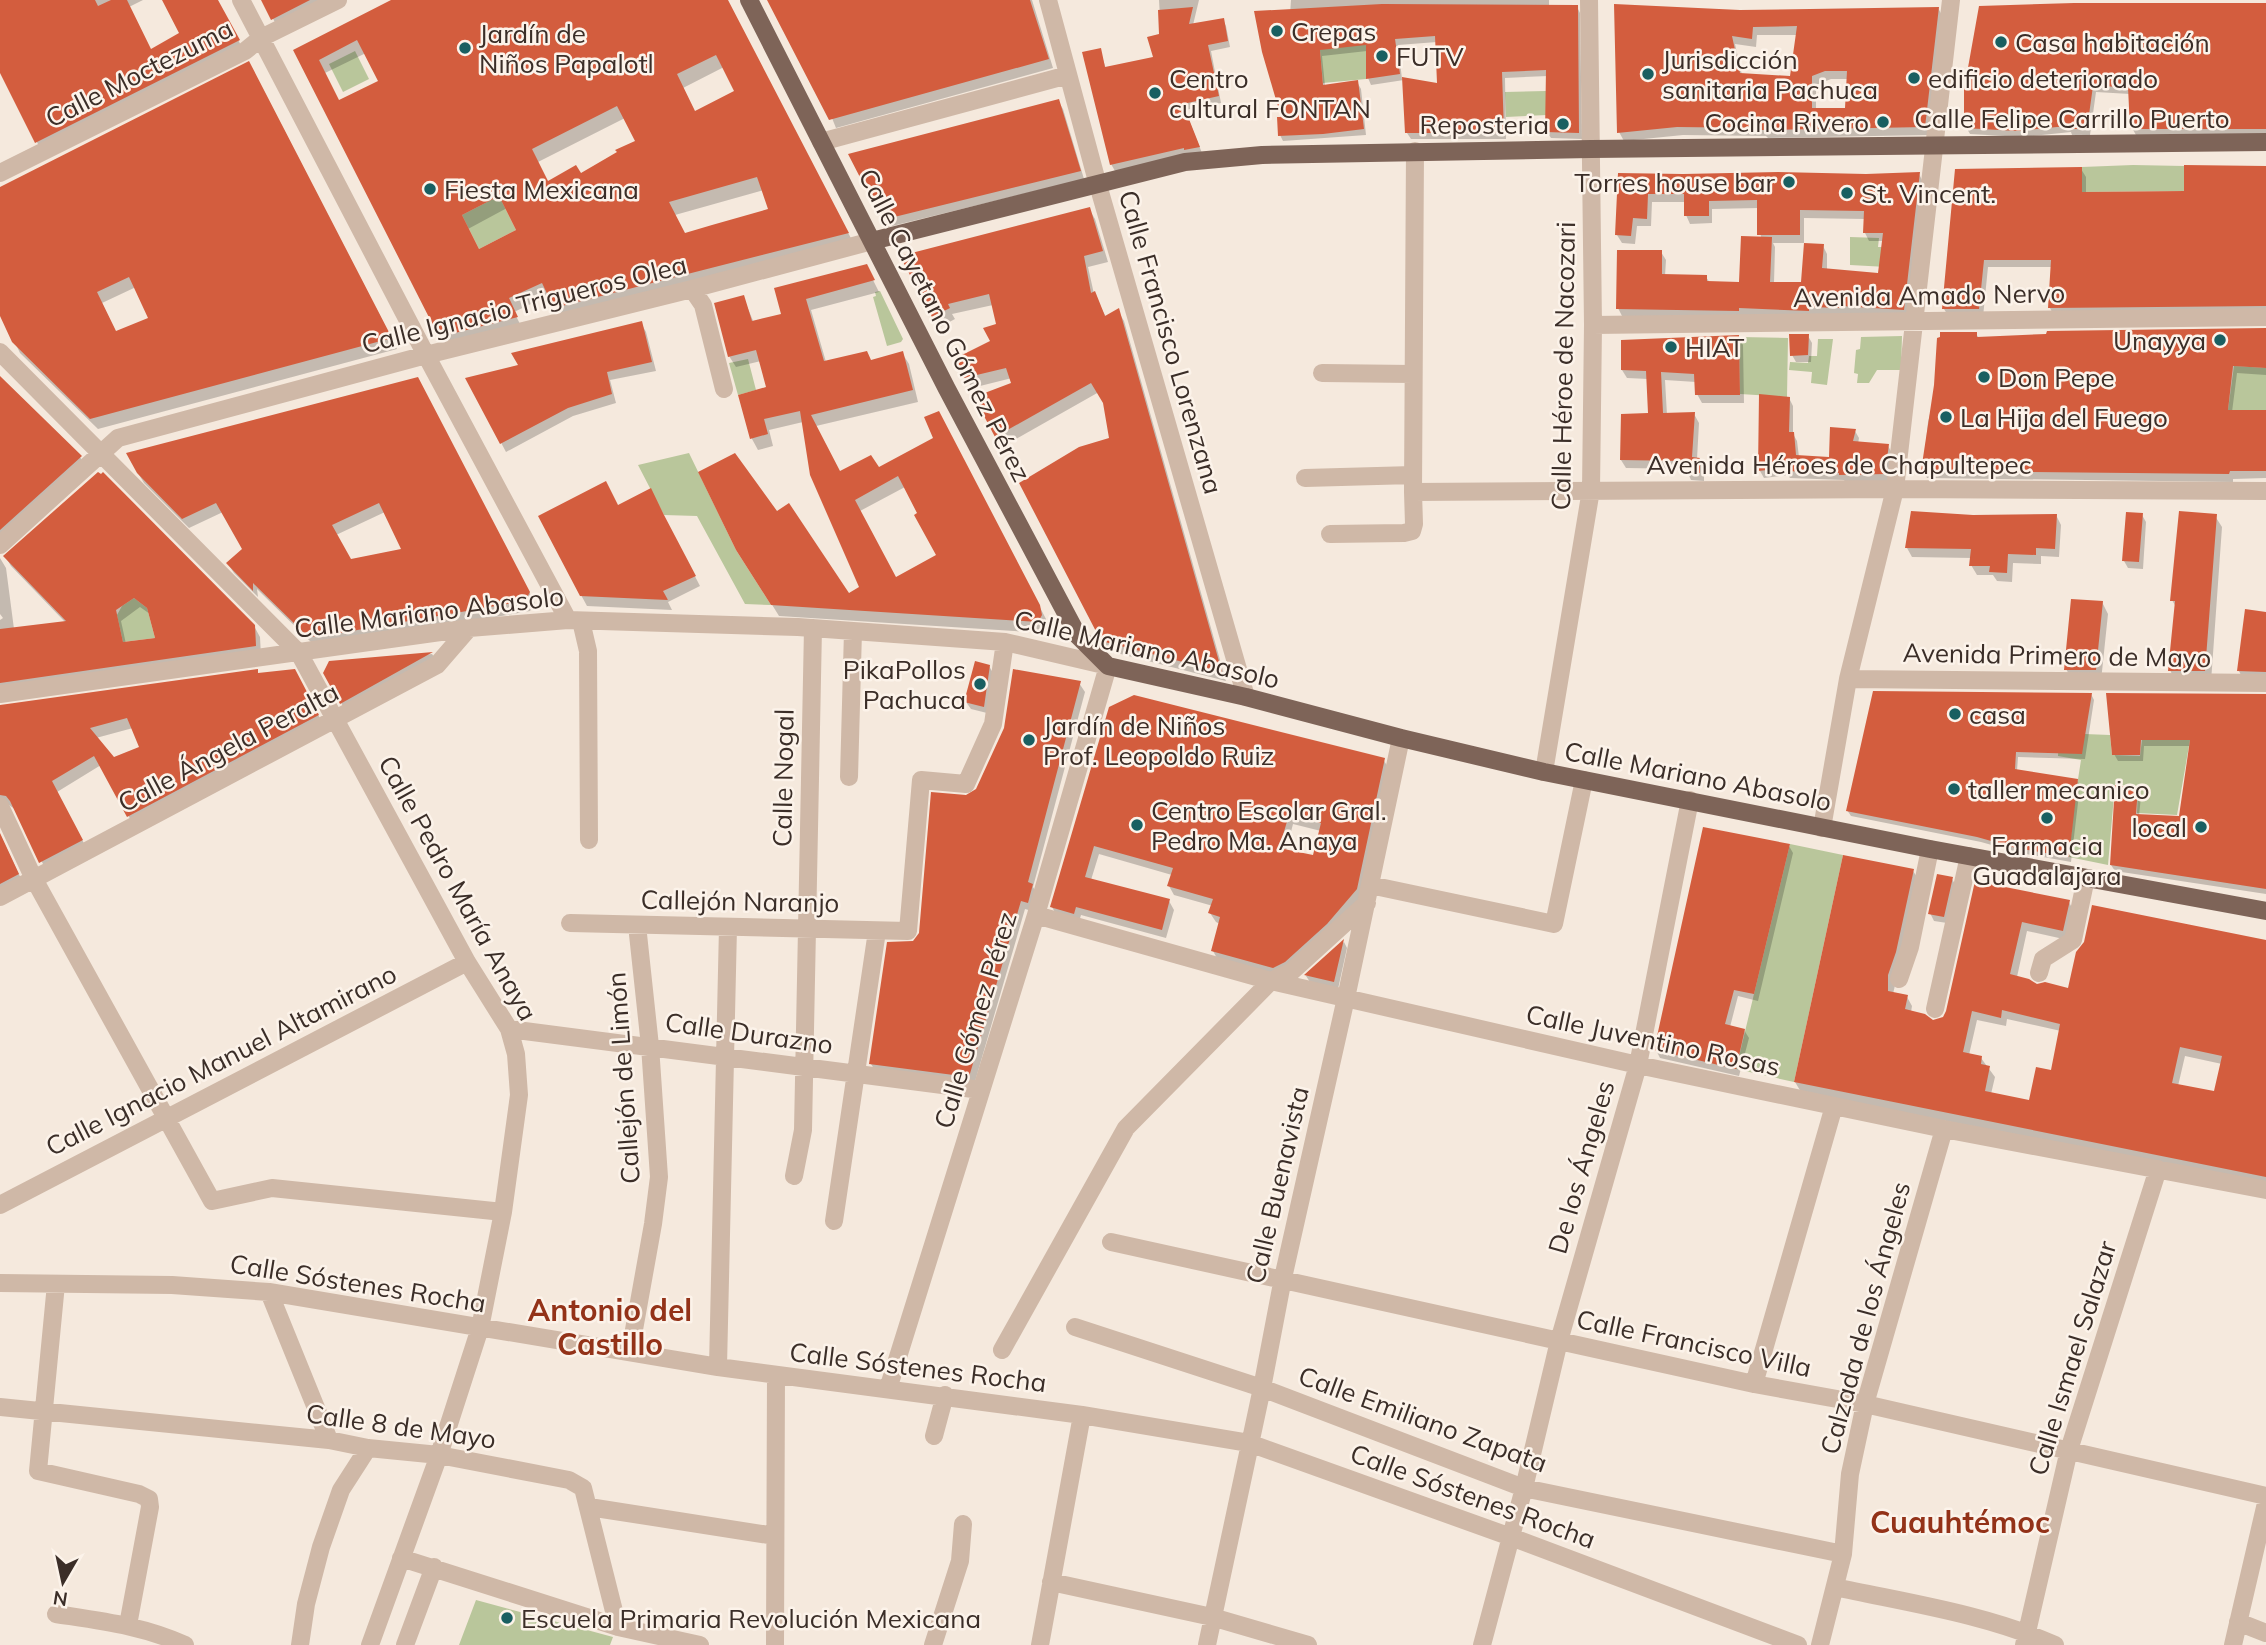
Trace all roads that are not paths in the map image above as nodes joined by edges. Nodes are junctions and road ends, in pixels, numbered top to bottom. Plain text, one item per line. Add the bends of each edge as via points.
1 (241, 0) edge
2 (338, 0) edge
3 (749, 0) edge
4 (1048, 0) edge
5 (1589, 0) edge
6 (1951, 0) edge
7 (261, 38) junction
8 (1068, 75) junction
9 (821, 142) junction
10 (2266, 142) edge
11 (1934, 145) junction
12 (1591, 149) junction
13 (1415, 151) junction
14 (0, 173) edge
15 (1098, 186) junction
16 (872, 241) junction
17 (692, 289) junction
18 (2266, 317) edge
19 (1913, 322) junction
20 (1594, 325) junction
21 (0, 352) edge
22 (426, 355) junction
23 (1322, 373) dead end
24 (1413, 374) junction
25 (724, 389) dead end
26 (103, 454) junction
27 (1305, 478) dead end
28 (1413, 483) junction
29 (1895, 489) junction
30 (1591, 491) junction
31 (2266, 491) edge
32 (1330, 534) dead end
33 (0, 545) edge
34 (574, 620) junction
35 (469, 628) junction
36 (813, 628) junction
37 (853, 631) junction
38 (1005, 642) junction
39 (299, 653) junction
40 (1108, 666) junction
41 (1848, 679) junction
42 (2266, 683) edge
43 (0, 694) edge
44 (1246, 697) junction
45 (337, 719) junction
46 (1401, 737) junction
47 (1544, 772) junction
48 (849, 777) dead end
49 (1584, 780) junction
50 (1690, 800) junction
51 (0, 806) edge
52 (1822, 828) junction
53 (589, 840) dead end
54 (1930, 849) junction
55 (1969, 856) junction
56 (2086, 877) junction
57 (34, 879) junction
58 (1370, 885) junction
59 (0, 897) edge
60 (1367, 903) junction
61 (2266, 911) edge
62 (1035, 915) junction
63 (570, 923) dead end
64 (637, 925) junction
65 (729, 927) junction
66 (806, 929) junction
67 (877, 931) junction
68 (467, 962) junction
69 (2039, 973) dead end
70 (1899, 979) dead end
71 (1271, 981) junction
72 (1346, 998) junction
73 (1935, 1009) dead end
74 (509, 1029) junction
75 (650, 1046) junction
76 (725, 1057) junction
77 (1638, 1065) junction
78 (804, 1068) junction
79 (855, 1074) junction
80 (981, 1090) junction
81 (1833, 1105) junction
82 (167, 1116) junction
83 (1944, 1129) junction
84 (2158, 1169) junction
85 (794, 1176) dead end
86 (2266, 1190) edge
87 (0, 1205) edge
88 (503, 1212) junction
89 (834, 1221) dead end
90 (1111, 1242) dead end
91 (1283, 1278) junction
92 (0, 1283) edge
93 (56, 1284) junction
94 (269, 1292) junction
95 (1075, 1326) dead end
96 (480, 1328) junction
97 (1559, 1341) junction
98 (1002, 1350) dead end
99 (630, 1352) junction
100 (718, 1367) junction
101 (776, 1375) junction
102 (1754, 1384) junction
103 (1262, 1388) junction
104 (888, 1389) junction
105 (945, 1395) junction
106 (1866, 1404) junction
107 (0, 1407) edge
108 (43, 1413) junction
109 (1082, 1415) junction
110 (934, 1436) dead end
111 (328, 1440) junction
112 (1249, 1443) junction
113 (368, 1448) junction
114 (2068, 1450) junction
115 (439, 1455) junction
116 (1524, 1488) junction
117 (2266, 1496) edge
118 (2266, 1503) edge
119 (589, 1507) junction
120 (963, 1524) dead end
121 (775, 1536) junction
122 (1511, 1537) junction
123 (1843, 1554) junction
124 (401, 1558) junction
125 (434, 1567) junction
126 (1051, 1582) junction
127 (1835, 1587) junction
128 (57, 1614) dead end
129 (1212, 1617) junction
130 (2238, 1622) junction
131 (128, 1625) junction
132 (618, 1627) junction
133 (2266, 1633) edge
134 (2026, 1639) edge
135 (161, 1640) edge
136 (185, 1645) edge
137 (300, 1645) edge
138 (370, 1645) edge
139 (405, 1645) edge
140 (700, 1645) edge
141 (775, 1645) edge
142 (933, 1645) edge
143 (1040, 1645) edge
144 (1207, 1645) edge
145 (1308, 1645) edge
146 (1482, 1645) edge
147 (1798, 1645) edge
148 (1820, 1645) edge
149 (2055, 1645) edge
150 (2233, 1645) edge

1 - 7 street
2 - 7 street, Calle Moctezuma
3 - 9 main road, Calle Cayetano Gómez Pérez
4 - 8 street, Calle Francisco Lorenzana
5 - 12 street, Calle Héroe de Nacozari
6 - 11 street
7 - 14 street, Calle Moctezuma via 245,51
7 - 22 street
8 - 9 street
8 - 15 street, Calle Francisco Lorenzana
9 - 16 main road, Calle Cayetano Gómez Pérez
10 - 11 main road, Calle Felipe Carrillo Puerto
11 - 12 main road, Calle Felipe Carrillo Puerto
11 - 19 street
12 - 13 main road, Calle Felipe Carrillo Puerto
12 - 20 street, Calle Héroe de Nacozari
13 - 15 main road, Calle Felipe Carrillo Puerto via 1185,162
13 - 24 street
15 - 16 main road, Calle Ignacio Trigueros Olea
15 - 44 street, Calle Francisco Lorenzana
16 - 17 street, Calle Ignacio Trigueros Olea
16 - 40 main road, Calle Cayetano Gómez Pérez via 1079,636
17 - 22 street, Calle Ignacio Trigueros Olea
17 - 25 street via 704,305
18 - 19 street, Avenida Amado Nervo
19 - 20 street, Avenida Amado Nervo
19 - 29 street
20 - 30 street, Calle Héroe de Nacozari
21 - 26 street, Calle Pedro María Anaya
22 - 26 street, Calle Ignacio Trigueros Olea via 118,438
22 - 34 street
23 - 24 street
24 - 28 street
26 - 33 street, Calle Ignacio Trigueros Olea
26 - 39 street, Calle Pedro María Anaya
27 - 28 street, Avenida Héroes de Chapultepec
28 - 30 street, Avenida Héroes de Chapultepec
28 - 32 street via 1412,530
29 - 30 street, Avenida Héroes de Chapultepec
29 - 31 street, Avenida Héroes de Chapultepec
29 - 41 street
30 - 47 street, Calle Héroe de Nacozari
34 - 35 street, Calle Mariano Abasolo
34 - 36 street, Calle Mariano Abasolo
34 - 53 street via 588,651
35 - 39 street, Calle Mariano Abasolo
35 - 45 street, Calle Ángela Peralta via 437,665
36 - 37 street, Calle Mariano Abasolo
36 - 66 street, Calle Nogal
37 - 38 street, Calle Mariano Abasolo
37 - 48 street
38 - 40 street, Calle Mariano Abasolo
38 - 67 street, Callejón Naranjo via 993,724 966,784 921,780 908,931
39 - 43 street, Calle Mariano Abasolo
39 - 45 street, Calle Pedro María Anaya
40 - 44 main road, Calle Mariano Abasolo
40 - 62 street, Calle Gómez Pérez
41 - 42 street, Avenida Primero de Mayo
41 - 52 street
44 - 46 main road, Calle Mariano Abasolo
45 - 57 street, Calle Ángela Peralta
45 - 68 street, Calle Pedro María Anaya
46 - 47 main road, Calle Mariano Abasolo
46 - 58 street, Calle Buenavista
47 - 49 main road, Calle Mariano Abasolo
49 - 50 main road, Calle Mariano Abasolo
49 - 58 street via 1554,924
50 - 52 main road, Calle Mariano Abasolo
50 - 77 street, De los Ángeles
51 - 57 street
52 - 54 main road, Calle Mariano Abasolo
54 - 55 main road, Calle Mariano Abasolo
54 - 70 street
55 - 56 main road, Calle Mariano Abasolo
55 - 73 street
56 - 61 main road, Calle Mariano Abasolo
56 - 69 street via 2073,940 2043,959
57 - 59 street, Calle Ángela Peralta
57 - 82 street
58 - 60 street, Calle Buenavista
60 - 71 street via 1291,972
60 - 72 street, Calle Buenavista
62 - 71 street, Calle Juventino Rosas
62 - 80 street, Calle Gómez Pérez
63 - 64 street, Callejón Naranjo
64 - 65 street, Callejón Naranjo
64 - 75 street, Callejón de Limón
65 - 66 street, Callejón Naranjo
65 - 76 street
66 - 67 street, Callejón Naranjo
66 - 78 street, Calle Nogal
67 - 79 street
68 - 74 street, Calle Pedro María Anaya
68 - 82 street, Calle Ignacio Manuel Altamirano
71 - 72 street, Calle Juventino Rosas
71 - 98 street via 1126,1128
72 - 77 street, Calle Juventino Rosas
72 - 91 street, Calle Buenavista
74 - 75 street, Calle Durazno
74 - 88 street, Calle Pedro María Anaya via 519,1095
75 - 76 street, Calle Durazno
75 - 99 street, Callejón de Limón via 659,1177
76 - 78 street, Calle Durazno
76 - 100 street
77 - 81 street, Calle Juventino Rosas
77 - 97 street, De los Ángeles
78 - 79 street, Calle Durazno
78 - 85 street, Calle Nogal via 803,1129
79 - 80 street, Calle Durazno
79 - 89 street
80 - 104 street, Calle Gómez Pérez
81 - 83 street, Calle Juventino Rosas
81 - 102 street
82 - 87 street, Calle Ignacio Manuel Altamirano
82 - 88 street via 212,1201 272,1188
83 - 84 street, Calle Juventino Rosas
83 - 106 street, Calzada de los Ángeles
84 - 86 street, Calle Juventino Rosas
84 - 114 street, Calle Ismael Salazar
88 - 96 street, Calle Pedro María Anaya
90 - 91 street, Calle Francisco Villa
91 - 97 street, Calle Francisco Villa
91 - 103 street, Calle Buenavista
92 - 93 street, Calle Sóstenes Rocha
93 - 94 street, Calle Sóstenes Rocha
93 - 108 street
94 - 96 street, Calle Sóstenes Rocha
94 - 111 street
95 - 103 street, Calle Emiliano Zapata
96 - 99 street, Calle Sóstenes Rocha
96 - 115 street, Calle Pedro María Anaya
97 - 102 street, Calle Francisco Villa
97 - 116 street, De los Ángeles
99 - 100 street, Calle Sóstenes Rocha
100 - 101 street, Calle Sóstenes Rocha
101 - 104 street, Calle Sóstenes Rocha
101 - 121 street
102 - 106 street, Calle Francisco Villa
103 - 112 street, Calle Buenavista
103 - 116 street, Calle Emiliano Zapata
104 - 105 street, Calle Sóstenes Rocha
105 - 109 street, Calle Sóstenes Rocha
105 - 110 street
106 - 114 street, Calle Francisco Villa
106 - 123 street, Calzada de los Ángeles via 1850,1474
107 - 108 street, Calle 8 de Mayo
108 - 111 street, Calle 8 de Mayo
108 - 131 street via 38,1471 149,1499
109 - 112 street, Calle Sóstenes Rocha
109 - 126 street
111 - 113 street, Calle 8 de Mayo
112 - 122 street, Calle Sóstenes Rocha
112 - 129 street, Calle Buenavista
113 - 115 street, Calle 8 de Mayo
113 - 137 street via 337,1501 306,1604
114 - 117 street, Calle Francisco Villa
114 - 134 street, Calle Ismael Salazar
115 - 119 street, Calle 8 de Mayo via 569,1480 583,1488
115 - 124 street, Calle Pedro María Anaya
116 - 122 street, De los Ángeles
116 - 123 street, Calle Emiliano Zapata
118 - 130 street
119 - 121 street
119 - 132 street
120 - 142 street via 960,1561
121 - 141 street
122 - 146 street, De los Ángeles
122 - 147 street, Calle Sóstenes Rocha
123 - 127 street, Calzada de los Ángeles
124 - 125 street
124 - 138 street, Calle Pedro María Anaya
125 - 132 street
125 - 139 street
126 - 129 street
126 - 143 street
127 - 134 street via 1991,1621
127 - 148 street, Calzada de los Ángeles
128 - 131 street
129 - 144 street, Calle Buenavista
129 - 145 street
130 - 133 street
130 - 150 street
131 - 135 street
132 - 140 street
134 - 149 street
135 - 136 street

